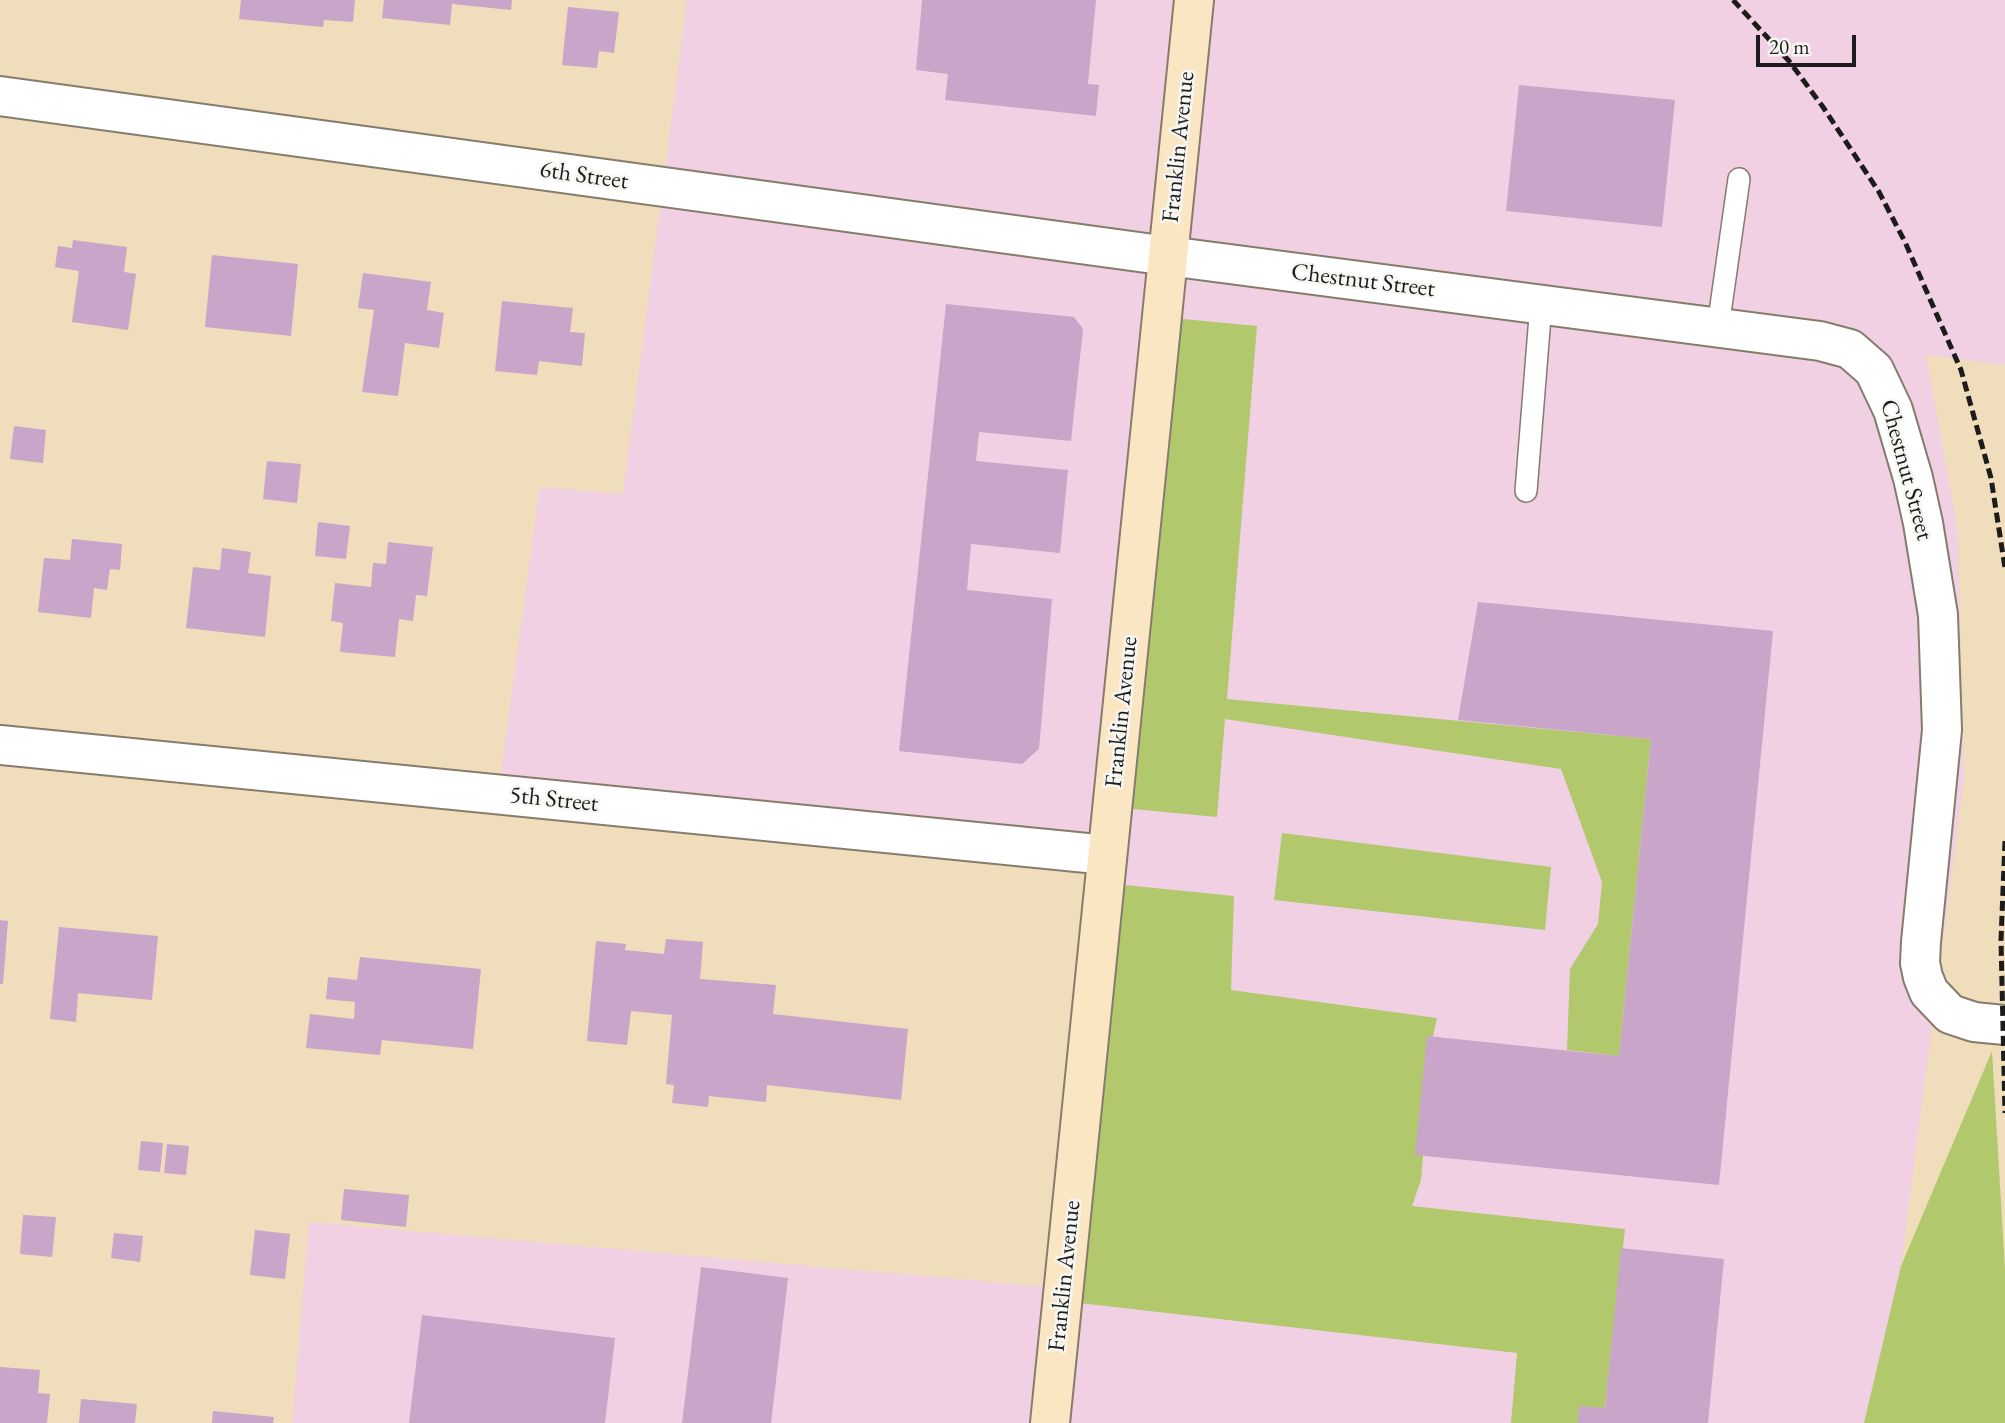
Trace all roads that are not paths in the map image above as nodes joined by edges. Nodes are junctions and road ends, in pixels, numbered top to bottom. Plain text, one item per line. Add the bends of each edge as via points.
1 (1194, 0) edge
2 (0, 96) edge
3 (1739, 179) dead end
4 (1168, 256) junction
5 (1541, 304) junction
6 (1718, 327) junction
7 (1526, 491) dead end
8 (0, 745) edge
9 (1107, 855) junction
10 (2005, 1025) edge
11 (1050, 1423) edge

1 - 4 main road, Franklin Avenue
2 - 4 street, 6th Street
3 - 6 lane
4 - 5 street, Chestnut Street
4 - 9 main road, Franklin Avenue
5 - 6 street, Chestnut Street
5 - 7 lane
6 - 10 street, Chestnut Street via 1850,349 1874,370 1888,394 1924,528 1941,673 1941,741 1920,963 1929,992 1950,1014
8 - 9 street, 5th Street
9 - 11 main road, Franklin Avenue

